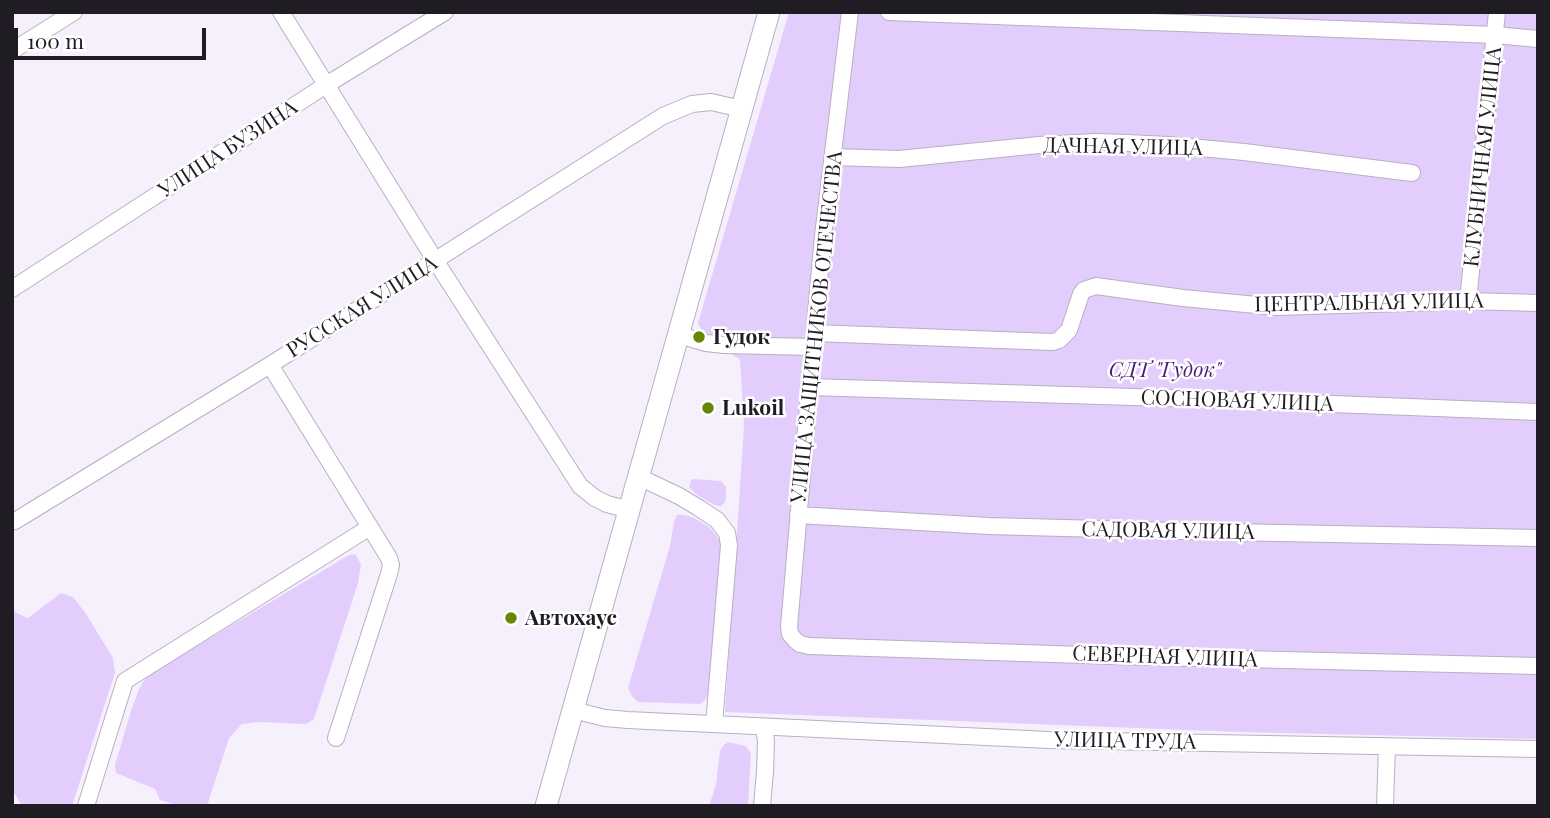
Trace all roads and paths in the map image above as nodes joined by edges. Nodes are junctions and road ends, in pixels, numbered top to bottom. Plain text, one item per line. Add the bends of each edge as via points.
1 (74, 12) edge
2 (281, 12) edge
3 (445, 12) edge
4 (769, 12) edge
5 (850, 12) edge
6 (889, 12) edge
7 (1497, 12) edge
8 (1495, 35) junction
9 (1538, 38) edge
10 (12, 51) edge
11 (326, 85) junction
12 (742, 109) junction
13 (833, 157) junction
14 (1412, 173) dead end
15 (435, 260) junction
16 (12, 289) edge
17 (1468, 301) junction
18 (1538, 303) edge
19 (679, 335) junction
20 (813, 340) junction
21 (270, 365) junction
22 (810, 387) junction
23 (1538, 412) edge
24 (639, 477) junction
25 (629, 510) junction
26 (798, 515) junction
27 (15, 521) dead end
28 (370, 527) junction
29 (1538, 538) edge
30 (794, 640) joint
31 (1538, 666) edge
32 (573, 710) junction
33 (713, 724) junction
34 (764, 727) junction
35 (336, 738) dead end
36 (1387, 746) junction
37 (1538, 749) edge
38 (86, 806) edge
39 (546, 806) edge
40 (762, 806) edge
41 (1385, 806) edge

1 - 10 street
2 - 11 street
3 - 11 street, УЛИЦА БУЗИНА
4 - 12 main road
5 - 13 street, УЛИЦА ЗАЩИТНИКОВ ОТЕЧЕСТВА
6 - 8 street
7 - 8 street, КЛУБНИЧНАЯ УЛИЦА
8 - 9 street
8 - 17 street, КЛУБНИЧНАЯ УЛИЦА
11 - 15 street
11 - 16 street, УЛИЦА БУЗИНА
12 - 15 street, РУССКАЯ УЛИЦА via 711,102 663,116
12 - 19 main road
13 - 14 street, ДАЧНАЯ УЛИЦА via 899,159 1039,145 1127,143
13 - 20 street, УЛИЦА ЗАЩИТНИКОВ ОТЕЧЕСТВА
15 - 21 street, РУССКАЯ УЛИЦА
15 - 25 street via 580,486 607,504
17 - 18 street, ЦЕНТРАЛЬНАЯ УЛИЦА
17 - 20 street, ЦЕНТРАЛЬНАЯ УЛИЦА via 1277,307 1096,286 1084,290 1069,330 1053,342
19 - 20 street via 724,345
19 - 24 main road
20 - 22 street, УЛИЦА ЗАЩИТНИКОВ ОТЕЧЕСТВА
21 - 27 street, РУССКАЯ УЛИЦА
21 - 28 street
22 - 23 street, СОСНОВАЯ УЛИЦА
22 - 26 street, УЛИЦА ЗАЩИТНИКОВ ОТЕЧЕСТВА
24 - 25 main road
24 - 33 street via 699,508 727,533
25 - 32 main road
26 - 29 street, САДОВАЯ УЛИЦА via 989,526
26 - 30 street, УЛИЦА ЗАЩИТНИКОВ ОТЕЧЕСТВА via 789,627
28 - 35 street via 391,565
28 - 38 street via 125,681
30 - 31 street, СЕВЕРНАЯ УЛИЦА via 836,647
32 - 33 street, УЛИЦА ТРУДА via 604,718
32 - 39 main road
33 - 34 street, УЛИЦА ТРУДА
34 - 36 street, УЛИЦА ТРУДА via 1049,740
34 - 40 street
36 - 37 street, УЛИЦА ТРУДА
36 - 41 street

